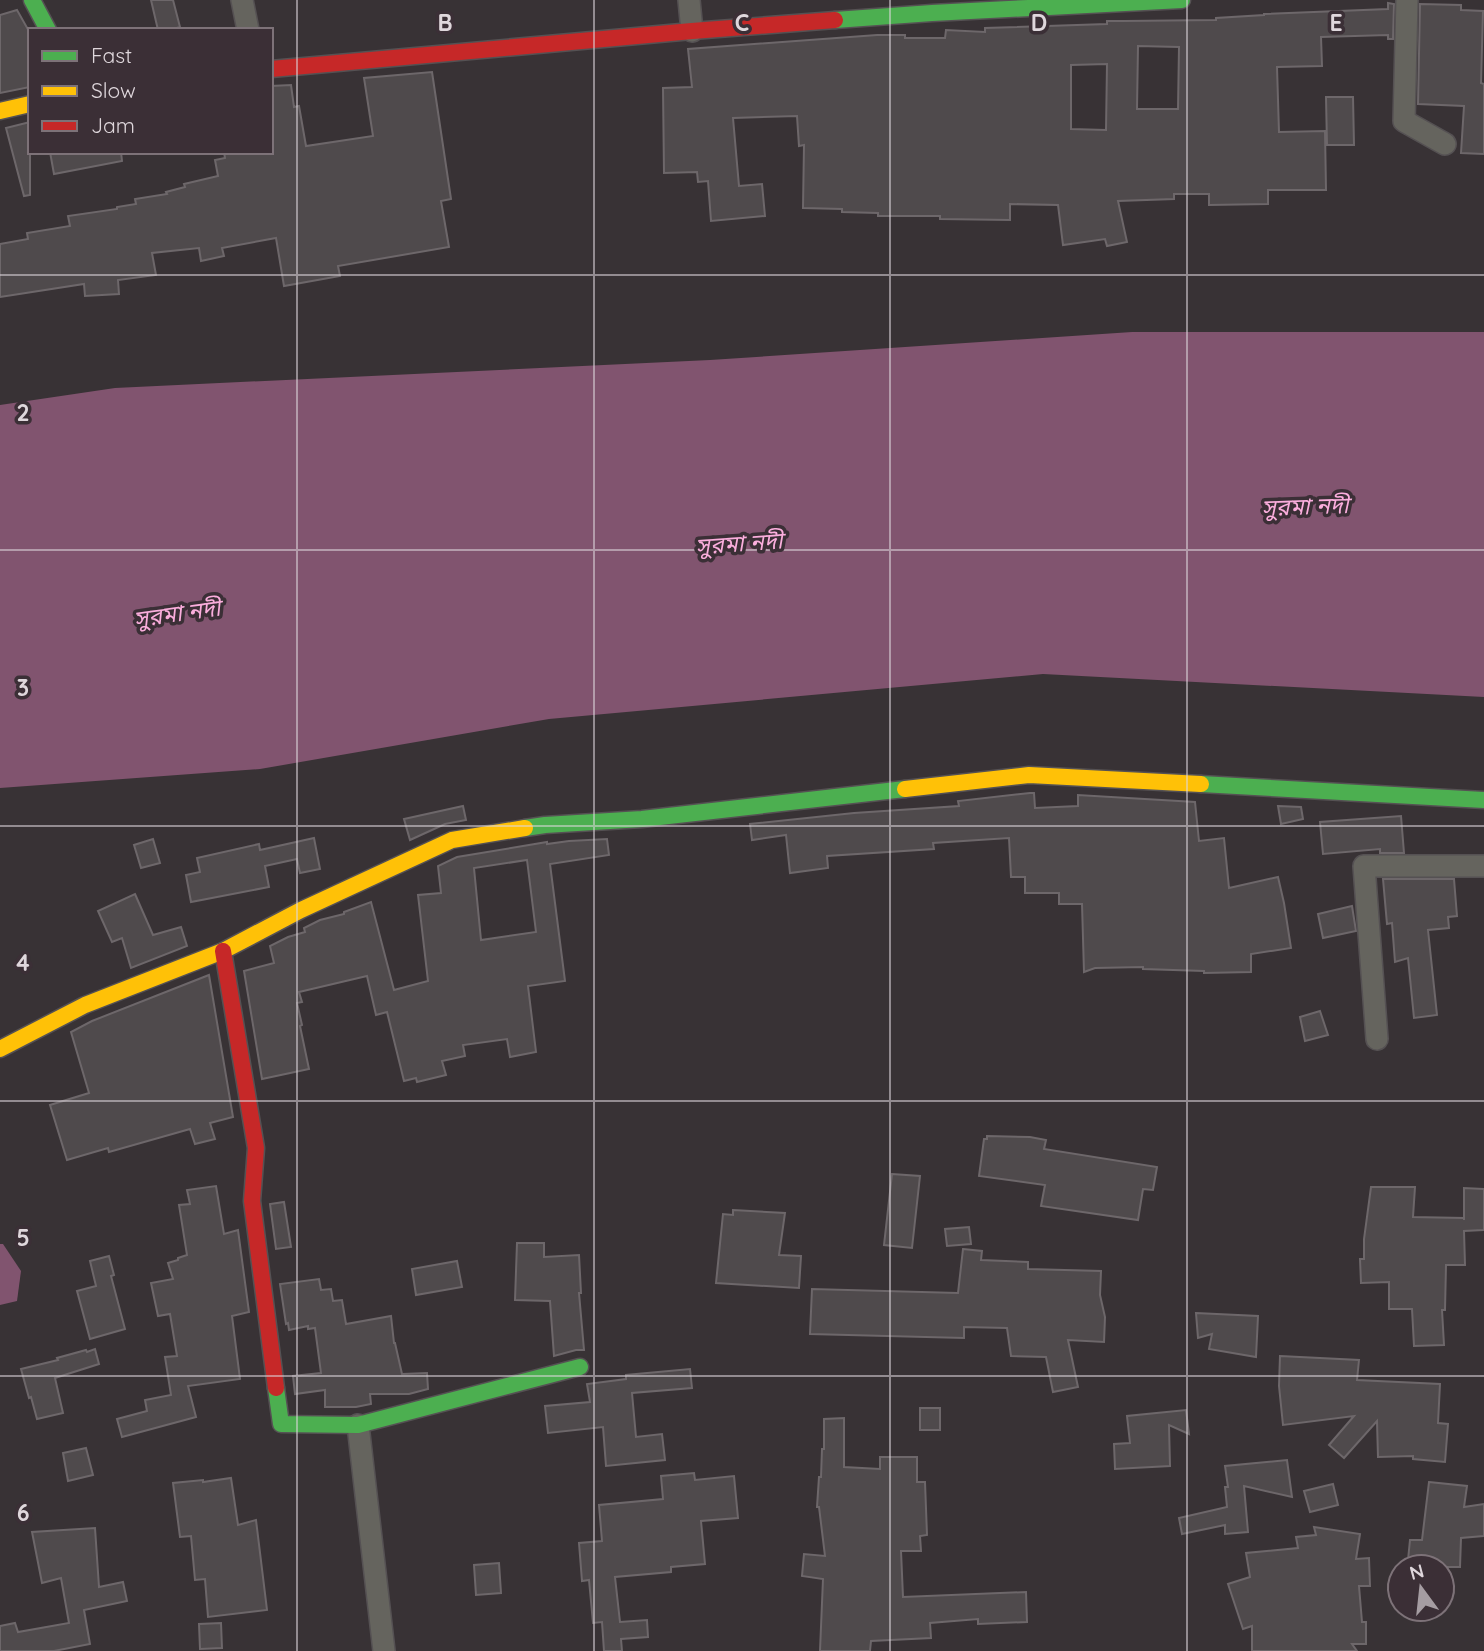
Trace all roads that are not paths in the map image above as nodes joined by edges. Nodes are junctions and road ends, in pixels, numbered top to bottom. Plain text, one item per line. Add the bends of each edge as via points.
1 (32, 0) edge
2 (242, 0) edge
3 (689, 0) edge
4 (1182, 0) edge
5 (1407, 0) edge
6 (47, 28) edge
7 (248, 28) edge
8 (692, 31) junction
9 (273, 69) edge
10 (28, 104) edge
11 (0, 111) edge
12 (1445, 144) dead end
13 (1484, 800) edge
14 (1484, 866) edge
15 (223, 951) junction
16 (1377, 1040) dead end
17 (0, 1049) edge
18 (580, 1367) dead end
19 (359, 1425) junction
20 (384, 1651) edge

1 - 6 street
2 - 7 street
3 - 8 street
4 - 8 street
5 - 12 street via 1404,121
8 - 9 street
10 - 11 street
13 - 15 street via 1029,775 642,819 545,824 452,840
14 - 16 street via 1364,866
15 - 17 street via 85,1005
15 - 19 street via 256,1148 252,1201 281,1424
18 - 19 street
19 - 20 street

